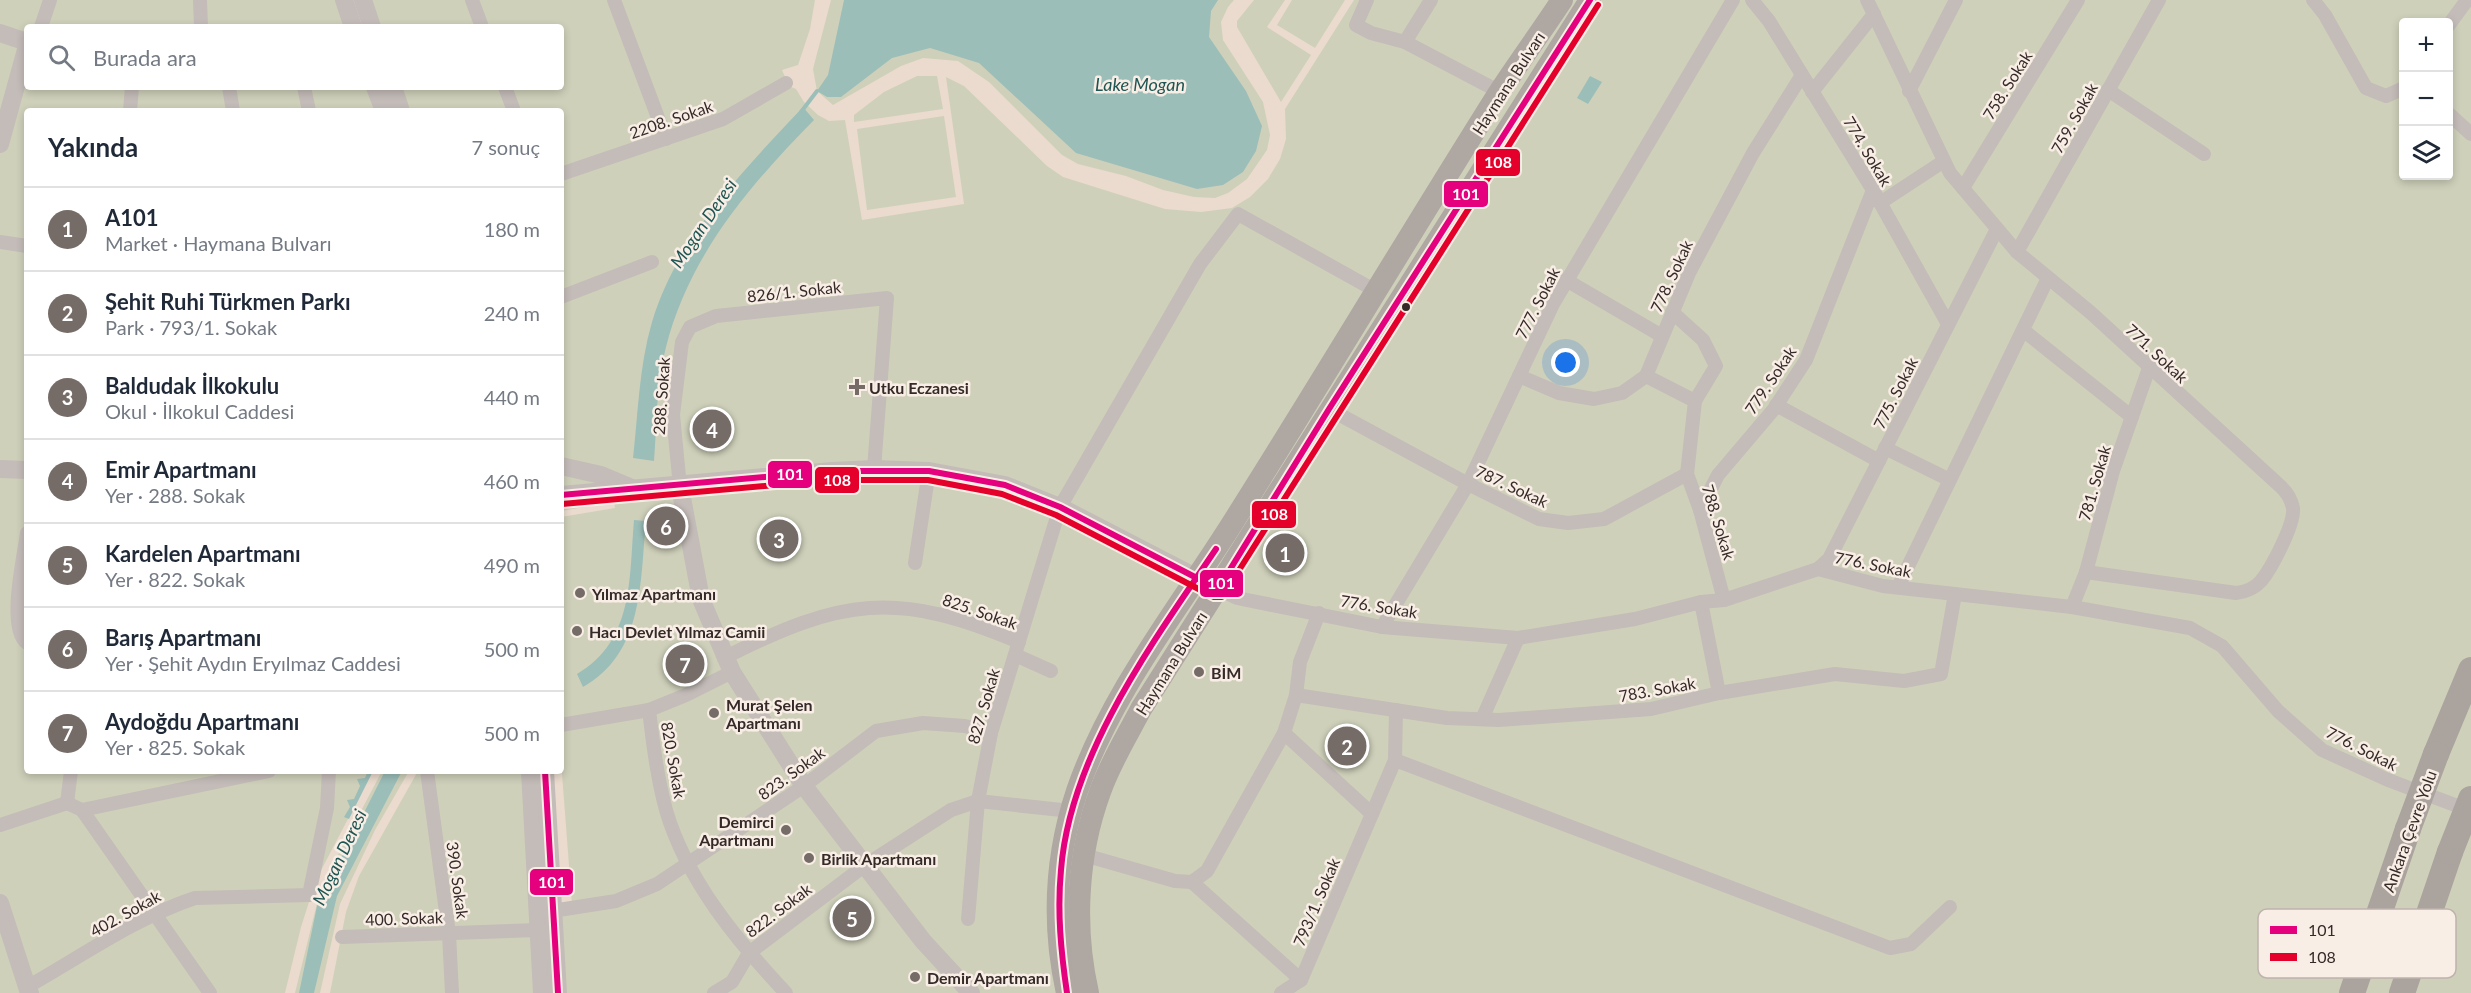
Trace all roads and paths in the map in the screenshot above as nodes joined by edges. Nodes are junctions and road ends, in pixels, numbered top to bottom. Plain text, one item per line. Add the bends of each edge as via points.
1 (50, 0) edge
2 (200, 0) edge
3 (344, 0) edge
4 (363, 0) edge
5 (472, 0) edge
6 (614, 0) edge
7 (1368, 0) edge
8 (1431, 0) edge
9 (1562, 0) edge
10 (1590, 0) edge
11 (1733, 0) edge
12 (1752, 0) edge
13 (1867, 0) edge
14 (1956, 0) edge
15 (2079, 0) edge
16 (2159, 0) edge
17 (2313, 0) edge
18 (2467, 0) edge
19 (1874, 14) junction
20 (2453, 19) edge
21 (42, 24) edge
22 (201, 24) edge
23 (352, 24) edge
24 (371, 24) edge
25 (481, 24) edge
26 (0, 33) edge
27 (1405, 42) junction
28 (24, 43) edge
29 (24, 55) edge
30 (1802, 75) junction
31 (786, 83) dead end
32 (132, 90) edge
33 (230, 90) edge
34 (305, 90) edge
35 (376, 90) edge
36 (394, 90) edge
37 (506, 90) edge
38 (2108, 90) junction
39 (2399, 90) edge
40 (1909, 91) junction
41 (1500, 92) junction
42 (1812, 92) junction
43 (130, 108) edge
44 (232, 108) edge
45 (308, 108) edge
46 (383, 108) edge
47 (400, 108) edge
48 (513, 108) edge
49 (2453, 118) edge
50 (2471, 134) edge
51 (666, 139) junction
52 (0, 144) edge
53 (2204, 154) dead end
54 (1944, 161) junction
55 (564, 173) edge
56 (1963, 188) junction
57 (1876, 197) junction
58 (1997, 229) junction
59 (0, 242) edge
60 (24, 246) edge
61 (2017, 252) junction
62 (652, 261) dead end
63 (2048, 278) junction
64 (1566, 280) junction
65 (1376, 291) junction
66 (564, 296) edge
67 (1672, 312) junction
68 (706, 321) joint
69 (1948, 324) junction
70 (2023, 330) junction
71 (1662, 336) junction
72 (2149, 368) junction
73 (1519, 376) junction
74 (1646, 376) junction
75 (1695, 401) junction
76 (1776, 405) junction
77 (1329, 409) junction
78 (2132, 417) junction
79 (1882, 454) junction
80 (564, 467) edge
81 (0, 469) edge
82 (874, 469) junction
83 (24, 470) edge
84 (929, 471) junction
85 (1687, 474) junction
86 (1950, 480) junction
87 (1468, 484) junction
88 (680, 487) junction
89 (636, 490) junction
90 (564, 495) edge
91 (1060, 507) junction
92 (1700, 510) junction
93 (24, 555) edge
94 (915, 563) dead end
95 (1818, 569) junction
96 (2086, 572) junction
97 (1196, 577) junction
98 (1898, 587) junction
99 (1218, 589) junction
100 (1955, 594) junction
101 (1724, 600) junction
102 (1701, 602) junction
103 (2072, 607) junction
104 (1319, 613) junction
105 (1382, 627) junction
106 (1518, 638) junction
107 (24, 639) edge
108 (1017, 648) junction
109 (728, 665) junction
110 (2471, 670) edge
111 (1051, 671) dead end
112 (1719, 693) junction
113 (1296, 695) junction
114 (649, 710) junction
115 (1396, 710) junction
116 (1482, 719) junction
117 (564, 724) edge
118 (991, 733) junction
119 (1284, 733) junction
120 (1395, 760) junction
121 (71, 774) edge
122 (255, 774) edge
123 (329, 774) edge
124 (427, 774) edge
125 (530, 774) edge
126 (545, 774) edge
127 (804, 786) junction
128 (2471, 799) edge
129 (978, 801) junction
130 (67, 803) junction
131 (82, 810) junction
132 (1071, 811) junction
133 (2471, 811) edge
134 (1372, 814) junction
135 (0, 825) edge
136 (1084, 855) junction
137 (688, 866) junction
138 (864, 866) junction
139 (1192, 882) junction
140 (0, 903) edge
141 (1950, 907) dead end
142 (2381, 909) edge
143 (2431, 909) edge
144 (552, 911) junction
145 (154, 914) junction
146 (968, 920) dead end
147 (538, 930) junction
148 (449, 934) junction
149 (342, 937) dead end
150 (749, 953) junction
151 (2357, 978) edge
152 (2407, 978) edge
153 (1301, 980) junction
154 (29, 991) edge
155 (720, 992) edge
156 (210, 993) edge
157 (452, 993) edge
158 (542, 993) edge
159 (558, 993) edge
160 (786, 993) edge
161 (971, 993) edge
162 (1067, 993) edge
163 (1088, 993) edge
164 (1281, 993) edge
165 (2352, 993) edge
166 (2402, 993) edge

1 - 21 street
2 - 22 street
3 - 23 street
4 - 24 street
5 - 25 street
6 - 51 street
7 - 27 street via 1356,25
8 - 27 street
9 - 41 highway, Haymana Bulvarı
10 - 77 highway, Haymana Bulvarı
11 - 64 street, 777. Sokak
12 - 30 street, 774. Sokak
13 - 19 street, 771. Sokak
14 - 40 street
15 - 56 street, 758. Sokak
16 - 38 street, 759. Sokak
17 - 39 street via 2366,88 2386,96
18 - 20 street
19 - 40 street, 771. Sokak
19 - 42 street
26 - 28 street
27 - 41 street
29 - 52 street
30 - 42 street, 774. Sokak
30 - 67 street, 778. Sokak via 1753,153
31 - 51 street, 2208. Sokak via 737,113
32 - 43 street
33 - 44 street
34 - 45 street
35 - 46 street
36 - 47 street
37 - 48 street
38 - 53 street
38 - 61 street, 759. Sokak
40 - 54 street, 771. Sokak
41 - 65 highway, Haymana Bulvarı
42 - 57 street, 774. Sokak
49 - 50 street
51 - 55 street, 2208. Sokak
54 - 56 street, 771. Sokak
54 - 57 street
56 - 58 street, 771. Sokak
57 - 69 street, 774. Sokak
57 - 76 street, 779. Sokak via 1806,360
58 - 61 street, 771. Sokak
58 - 69 street, 775. Sokak
59 - 60 street
61 - 63 street, 771. Sokak
62 - 66 street
63 - 70 street
63 - 72 street, 771. Sokak
64 - 71 street
64 - 73 street, 777. Sokak
65 - 91 street, 827. Sokak via 1238,214 1200,264
65 - 97 highway, Haymana Bulvarı
67 - 71 street, 778. Sokak
67 - 75 street via 1703,340 1716,366
68 - 82 street, 826/1. Sokak via 716,316 887,298
68 - 88 street, 288. Sokak via 690,327 682,342 673,415
69 - 79 street, 775. Sokak
70 - 78 street
70 - 86 street
71 - 74 street, 778. Sokak
72 - 78 street, 781. Sokak
72 - 96 street, 771. Sokak via 2286,491 2292,506 2291,522 2262,580 2242,592
73 - 74 street via 1559,393 1594,399 1622,393
73 - 87 street, 777. Sokak
74 - 75 street
75 - 85 street, 788. Sokak
76 - 79 street
76 - 92 street, 779. Sokak via 1718,475
77 - 87 street, 787. Sokak
77 - 99 highway, Haymana Bulvarı
78 - 96 street, 781. Sokak
79 - 86 street
79 - 95 street, 775. Sokak via 1829,559
80 - 89 street via 601,475
81 - 83 street
82 - 84 street
82 - 88 street
84 - 91 street via 1005,485
84 - 94 street
85 - 87 street, 787. Sokak via 1604,519 1568,524 1539,519
85 - 92 street, 788. Sokak
86 - 98 street
87 - 105 street, 777. Sokak
88 - 89 street
88 - 109 street via 701,599
89 - 90 street
91 - 97 street
91 - 108 street, 827. Sokak
92 - 101 street, 788. Sokak
93 - 107 street via 16,614
95 - 98 street, 776. Sokak
95 - 101 street, 776. Sokak
96 - 103 street, 781. Sokak
97 - 99 street
97 - 132 highway, Haymana Bulvarı via 1108,720
98 - 100 street, 776. Sokak
99 - 104 street, 776. Sokak via 1237,598
99 - 136 highway, Haymana Bulvarı via 1126,737 1099,794
100 - 103 street, 776. Sokak
100 - 112 street, 783. Sokak via 1941,674 1904,681 1835,674
101 - 102 street, 776. Sokak
102 - 106 street, 776. Sokak via 1635,619
102 - 112 street
103 - 133 street, 776. Sokak via 2190,628 2222,646 2278,711 2322,750
104 - 105 street, 776. Sokak
104 - 113 street via 1300,662
105 - 106 street, 776. Sokak
106 - 116 street
108 - 109 street, 825. Sokak via 956,617 887,607 843,611 799,622
108 - 111 street, 825. Sokak
108 - 118 street, 827. Sokak
109 - 114 street, 825. Sokak via 694,692
109 - 127 street
110 - 142 highway, Ankara Çevre Yolu, bridge via 2436,754
112 - 116 street, 783. Sokak via 1651,709
113 - 115 street, 783. Sokak
113 - 119 street
114 - 117 street, 825. Sokak
114 - 137 street, 820. Sokak via 665,808
115 - 116 street, 783. Sokak
115 - 120 street
118 - 127 street, 823. Sokak via 930,723 884,728 866,736
118 - 129 street, 827. Sokak
119 - 134 street
119 - 139 street via 1207,871
120 - 134 street, 793/1. Sokak
120 - 141 street via 1890,948 1911,944
121 - 130 street
122 - 131 street
123 - 145 street, 402. Sokak via 327,808 309,895 195,898
124 - 148 street, 390. Sokak
125 - 147 street
126 - 144 street
127 - 137 street, 823. Sokak
127 - 138 street
128 - 143 highway, bridge
129 - 132 street, 822. Sokak
129 - 138 street, 822. Sokak via 937,817
129 - 146 street, 827. Sokak
130 - 131 street
130 - 135 street
131 - 145 street
132 - 162 highway, Haymana Bulvarı via 1060,857 1057,904
134 - 153 street, 793/1. Sokak
136 - 139 street via 1174,881
136 - 163 highway, Haymana Bulvarı via 1079,925
137 - 144 street, 823. Sokak via 629,897
137 - 150 street, 820. Sokak
138 - 150 street, 822. Sokak
138 - 161 street via 923,941
139 - 153 street, 793/1. Sokak
140 - 154 street
144 - 159 street
145 - 154 street, 402. Sokak
145 - 156 street
147 - 148 street, 400. Sokak
147 - 158 street
148 - 149 street, 400. Sokak
148 - 157 street, 390. Sokak
150 - 155 street, 822. Sokak via 732,982
150 - 160 street, 820. Sokak
151 - 165 highway, Ankara Çevre Yolu, bridge
152 - 166 highway, bridge
153 - 164 street

